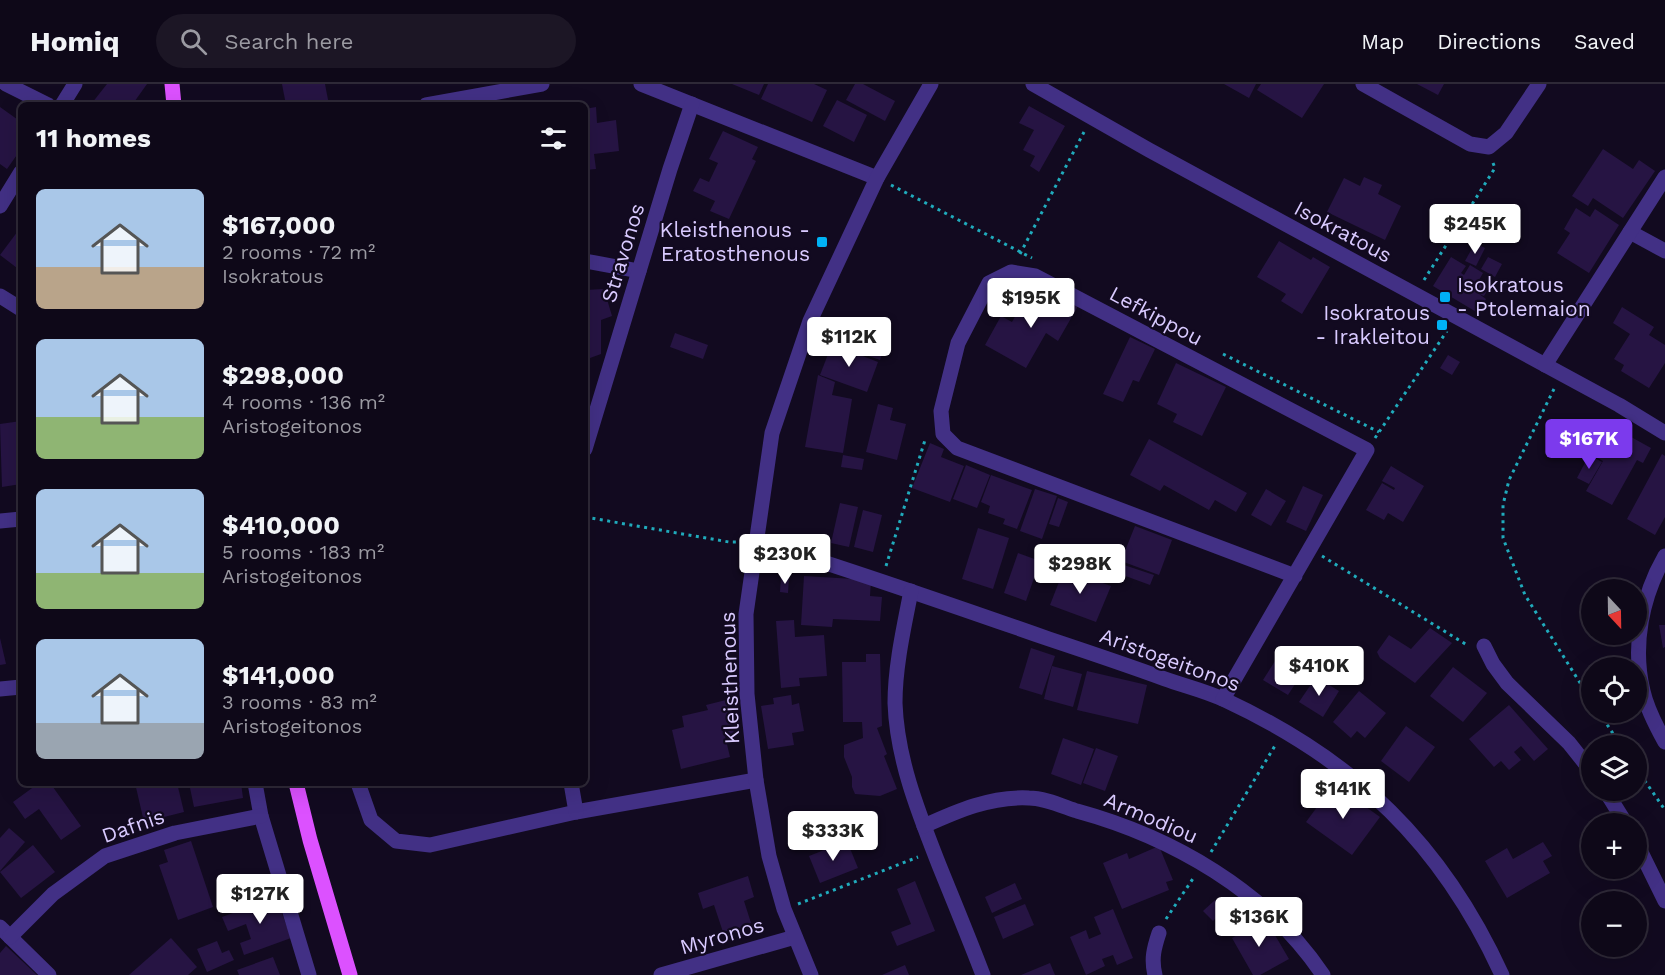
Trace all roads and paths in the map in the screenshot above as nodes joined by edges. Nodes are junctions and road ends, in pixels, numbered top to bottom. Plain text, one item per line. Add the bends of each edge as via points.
1 (6, 84) edge
2 (75, 84) edge
3 (172, 84) edge
4 (542, 84) edge
5 (641, 84) edge
6 (931, 84) edge
7 (1033, 84) edge
8 (1363, 84) edge
9 (1539, 84) edge
10 (42, 102) edge
11 (64, 102) edge
12 (174, 102) edge
13 (443, 102) edge
14 (692, 104) junction
15 (1091, 118) junction
16 (1489, 147) junction
17 (18, 177) edge
18 (1665, 177) edge
19 (877, 178) junction
20 (0, 206) edge
21 (1630, 232) junction
22 (1665, 252) edge
23 (588, 262) edge
24 (639, 271) junction
25 (1011, 272) junction
26 (1415, 294) junction
27 (0, 296) edge
28 (18, 307) edge
29 (1456, 317) junction
30 (1545, 365) junction
31 (1562, 374) junction
32 (942, 425) junction
33 (1665, 433) edge
34 (588, 438) edge
35 (1367, 450) junction
36 (588, 518) edge
37 (18, 519) edge
38 (0, 521) edge
39 (757, 541) junction
40 (1311, 549) junction
41 (1665, 556) edge
42 (1295, 576) junction
43 (881, 581) junction
44 (911, 591) junction
45 (1484, 646) joint
46 (1581, 684) edge
47 (18, 687) edge
48 (0, 689) edge
49 (1223, 699) junction
50 (1285, 730) junction
51 (1665, 742) edge
52 (1581, 758) edge
53 (756, 780) junction
54 (1647, 784) edge
55 (256, 786) edge
56 (297, 786) edge
57 (359, 786) edge
58 (572, 786) edge
59 (1665, 810) edge
60 (576, 812) junction
61 (261, 816) junction
62 (924, 826) junction
63 (934, 851) junction
64 (1647, 862) edge
65 (1204, 863) junction
66 (1665, 901) edge
67 (784, 909) junction
68 (5, 932) edge
69 (1159, 933) joint
70 (795, 937) junction
71 (49, 975) edge
72 (309, 975) edge
73 (350, 975) edge
74 (661, 975) edge
75 (811, 975) edge
76 (983, 975) edge
77 (1155, 975) edge
78 (1323, 975) edge
79 (1502, 975) edge

1 - 10 street
2 - 11 street
3 - 12 main road
4 - 13 street
5 - 14 street
6 - 19 street, Kleisthenous
7 - 15 street, Isokratous
8 - 16 street via 1470,144
9 - 16 street via 1506,133
14 - 19 street
14 - 24 street, Stravonos
15 - 25 path
15 - 26 street, Isokratous
16 - 26 path via 1495,168
17 - 20 street
18 - 21 street
19 - 39 street, Kleisthenous via 810,321 771,433
21 - 22 street
21 - 30 street
23 - 24 street
24 - 34 street, Stravonos
25 - 32 street via 989,283 958,343 941,411
25 - 35 street, Lefkippou via 1035,276
26 - 29 street, Isokratous
27 - 28 street
29 - 30 street, Isokratous
29 - 35 path
30 - 31 street, Isokratous
31 - 33 street, Isokratous
31 - 46 path via 1509,480 1503,505 1503,538 1525,595
32 - 42 street via 943,434 957,448
32 - 43 path via 925,440
35 - 40 street
36 - 39 path via 729,542
37 - 38 street
39 - 43 street, Aristogeitonos
39 - 53 street, Kleisthenous via 746,614 747,694
40 - 42 street
40 - 45 path via 1459,642
41 - 51 street via 1647,597 1638,662 1643,692
42 - 49 street
43 - 44 street, Aristogeitonos
44 - 49 street, Aristogeitonos
44 - 62 street via 895,704 910,788
45 - 52 street via 1507,683
47 - 48 street
49 - 50 street, Aristogeitonos
50 - 65 path
50 - 79 street, Aristogeitonos via 1331,760 1410,830 1464,902
53 - 60 street
53 - 67 street, Kleisthenous via 768,856
54 - 59 path
55 - 61 street
56 - 73 main road
57 - 60 street via 371,820 396,842 430,845
58 - 60 street
61 - 68 street, Dafnis via 174,833 105,856
61 - 72 street
62 - 63 street
62 - 65 street, Armodiou via 966,807 1030,798 1115,821
63 - 67 path
63 - 76 street
64 - 66 street
65 - 69 path
65 - 78 street, Armodiou via 1279,921
67 - 70 street, Kleisthenous
68 - 71 street
69 - 77 street via 1153,949
70 - 74 street, Myronos
70 - 75 street, Kleisthenous

